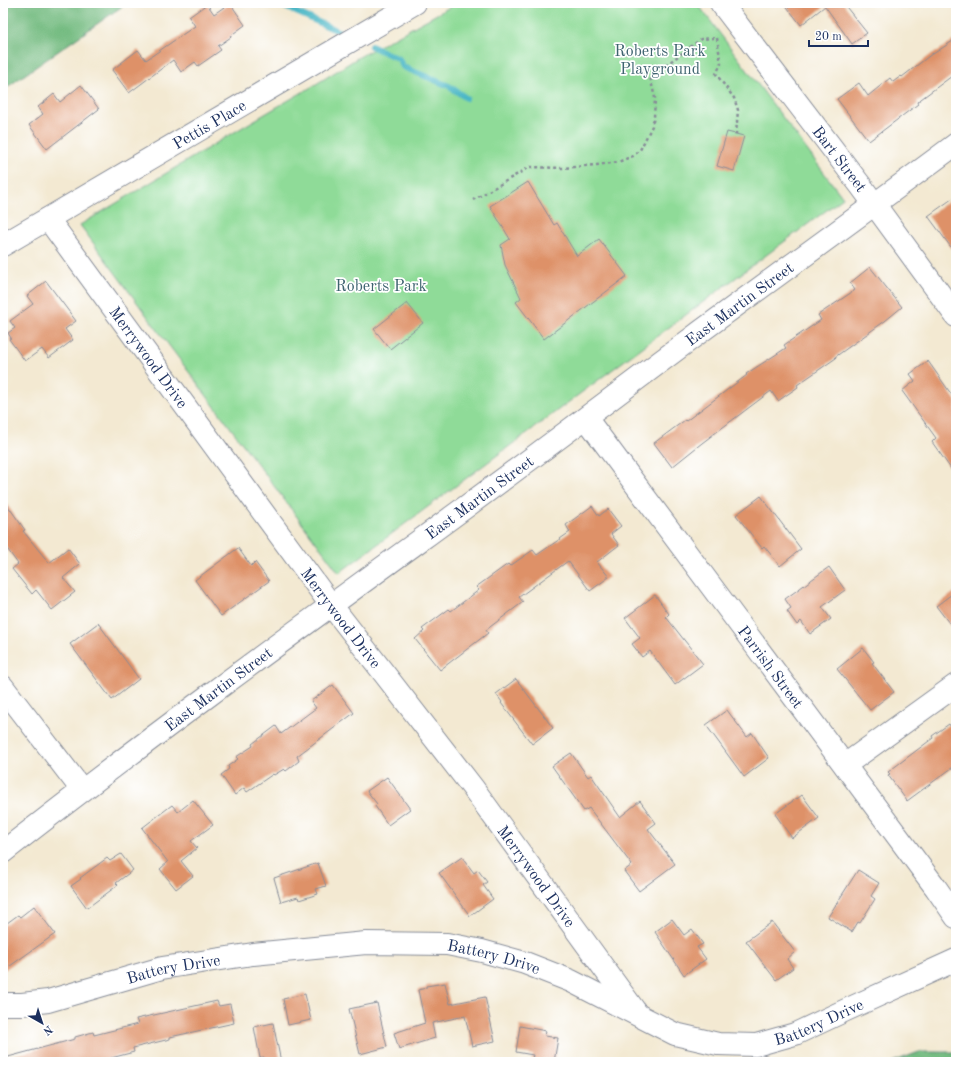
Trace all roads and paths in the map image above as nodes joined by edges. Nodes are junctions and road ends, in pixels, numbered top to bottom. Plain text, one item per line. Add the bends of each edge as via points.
1 (415, 3) edge
2 (722, 3) edge
3 (737, 24) junction
4 (716, 38) junction
5 (736, 134) dead end
6 (956, 144) edge
7 (473, 200) dead end
8 (874, 205) junction
9 (48, 219) junction
10 (3, 245) edge
11 (956, 316) edge
12 (586, 418) junction
13 (331, 605) junction
14 (956, 684) edge
15 (3, 687) edge
16 (845, 766) junction
17 (82, 790) junction
18 (3, 852) edge
19 (956, 917) edge
20 (956, 960) edge
21 (3, 1004) edge
22 (638, 1015) junction

1 - 9 street, Pettis Place
2 - 3 street, Bart Street
3 - 4 path
3 - 8 street, Bart Street
4 - 5 path via 721,64 716,74 734,98 738,110
4 - 7 path via 701,39 650,77 655,98 654,117 640,150 633,156 618,162 597,165 530,168
6 - 8 street, East Martin Street
8 - 11 street, Bart Street
8 - 12 street, East Martin Street
9 - 10 street, Pettis Place
9 - 13 street, Merrywood Drive
12 - 13 street, East Martin Street
12 - 16 street, Parrish Street
13 - 17 street, East Martin Street
13 - 22 street, Merrywood Drive via 473,788
14 - 16 street
15 - 17 street
16 - 19 street, Parrish Street
17 - 18 street, East Martin Street
20 - 22 street, Battery Drive via 795,1034 756,1045 718,1044 675,1034
21 - 22 street, Battery Drive via 48,1001 162,968 253,954 366,943 447,944 525,963 571,981

